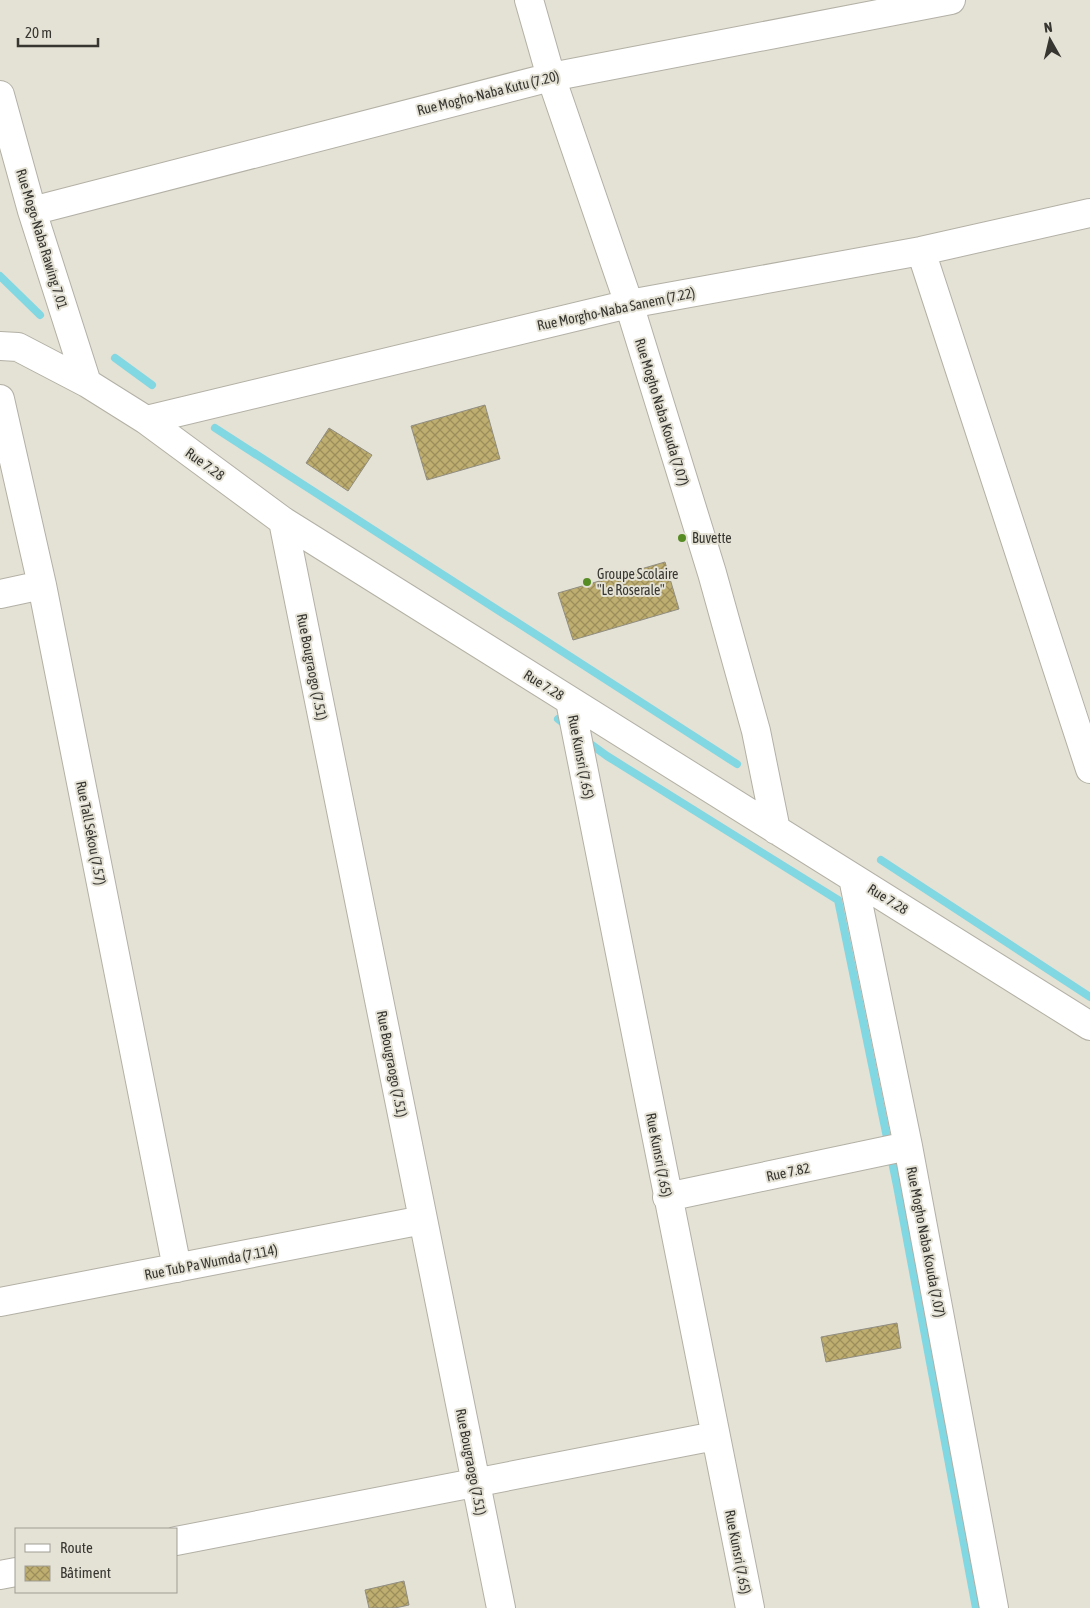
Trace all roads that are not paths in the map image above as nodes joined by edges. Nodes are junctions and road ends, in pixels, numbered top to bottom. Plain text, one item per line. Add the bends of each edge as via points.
1 (529, 0) edge
2 (950, 0) edge
3 (550, 77) junction
4 (0, 95) edge
5 (32, 210) junction
6 (1090, 213) edge
7 (921, 251) junction
8 (629, 304) junction
9 (0, 346) edge
10 (87, 382) junction
11 (0, 399) edge
12 (146, 420) junction
13 (283, 521) junction
14 (42, 585) junction
15 (0, 594) edge
16 (570, 701) junction
17 (1090, 768) edge
18 (776, 830) junction
19 (853, 878) junction
20 (1090, 1026) edge
21 (908, 1146) junction
22 (668, 1197) junction
23 (423, 1220) junction
24 (178, 1268) junction
25 (0, 1302) edge
26 (716, 1436) junction
27 (476, 1483) junction
28 (178, 1541) edge
29 (15, 1572) edge
30 (0, 1575) edge
31 (500, 1608) edge
32 (750, 1608) edge
33 (994, 1608) edge

1 - 3 street, Rue Mogho Naba Kouda (7.07)
2 - 3 street, Rue Mogho-Naba Kutu (7.20)
3 - 5 street, Rue Mogho-Naba Kutu (7.20)
3 - 8 street, Rue Mogho Naba Kouda (7.07)
4 - 5 street, Rue Mogo-Naba Rawing 7.01
5 - 10 street, Rue Mogo-Naba Rawing 7.01
6 - 7 street, Rue Morgho-Naba Sanem (7.22)
7 - 8 street, Rue Morgho-Naba Sanem (7.22)
7 - 17 street
8 - 12 street, Rue Morgho-Naba Sanem (7.22)
8 - 18 street, Rue Mogho Naba Kouda (7.07) via 746,688
9 - 10 street, Rue 7.28 via 18,347
10 - 12 street, Rue 7.28
11 - 14 street, Rue Tall Sékou (7.57)
12 - 13 street, Rue 7.28
13 - 16 street, Rue 7.28
13 - 23 street, Rue Bougraogo (7.51)
14 - 15 street
14 - 24 street, Rue Tall Sékou (7.57)
16 - 18 street, Rue 7.28
16 - 22 street, Rue Kunsri (7.65)
18 - 19 street, Rue 7.28
19 - 20 street, Rue 7.28
19 - 21 street, Rue Mogho Naba Kouda (7.07)
21 - 22 street, Rue 7.82
21 - 33 street, Rue Mogho Naba Kouda (7.07)
22 - 26 street, Rue Kunsri (7.65)
23 - 24 street, Rue Tub Pa Wumda (7.114)
23 - 27 street, Rue Bougraogo (7.51)
24 - 25 street, Rue Tub Pa Wumda (7.114)
26 - 27 street
26 - 32 street, Rue Kunsri (7.65)
27 - 28 street
27 - 31 street, Rue Bougraogo (7.51)
29 - 30 street

